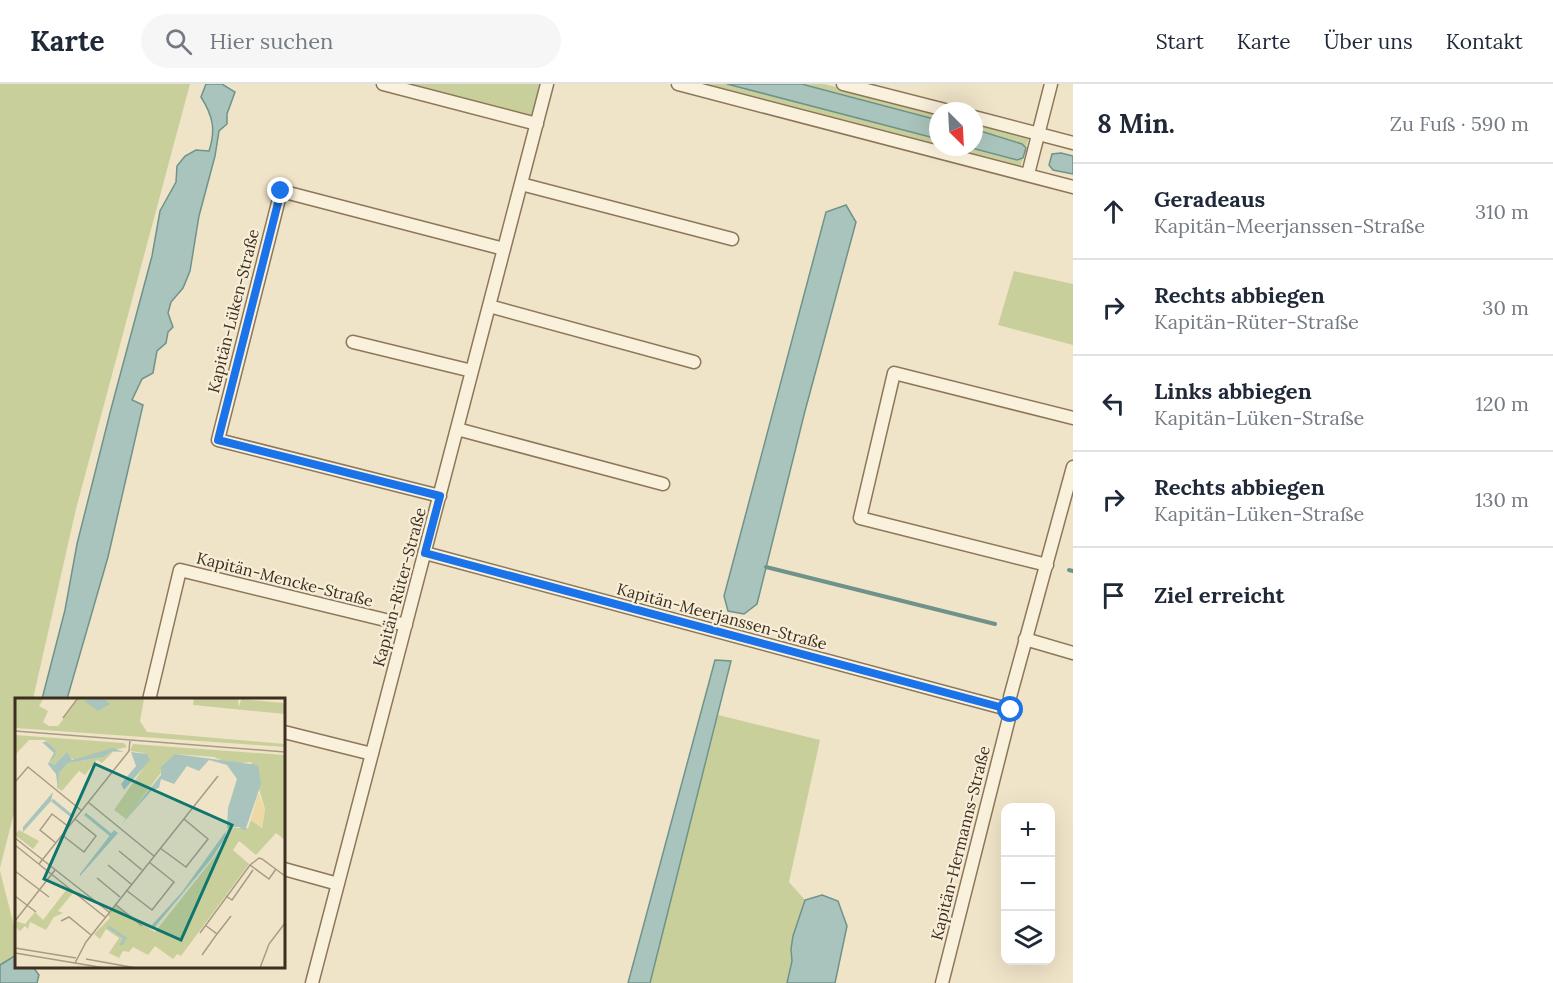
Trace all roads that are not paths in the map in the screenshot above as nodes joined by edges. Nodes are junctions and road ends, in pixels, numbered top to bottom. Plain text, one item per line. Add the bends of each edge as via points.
1 (383, 84) edge
2 (547, 84) edge
3 (678, 84) edge
4 (843, 84) edge
5 (1051, 84) edge
6 (929, 106) edge
7 (983, 119) edge
8 (537, 124) junction
9 (1038, 134) junction
10 (1073, 143) edge
11 (1028, 174) junction
12 (521, 184) junction
13 (1073, 187) edge
14 (732, 239) dead end
15 (504, 249) junction
16 (489, 306) junction
17 (353, 342) dead end
18 (694, 362) dead end
19 (472, 371) junction
20 (1073, 418) edge
21 (458, 429) junction
22 (1073, 467) edge
23 (663, 484) dead end
24 (440, 496) junction
25 (1069, 497) edge
26 (425, 553) junction
27 (1047, 565) junction
28 (406, 625) junction
29 (1026, 639) junction
30 (1073, 653) edge
31 (148, 698) edge
32 (1011, 710) junction
33 (285, 732) edge
34 (372, 754) junction
35 (285, 869) edge
36 (338, 884) junction
37 (312, 983) edge
38 (942, 983) edge

1 - 8 street
2 - 8 street, Kapitän-Rüter-Straße
3 - 11 street
4 - 6 street
5 - 9 street
7 - 9 street
8 - 12 street, Kapitän-Rüter-Straße
9 - 10 street
9 - 11 street
11 - 13 street
12 - 14 street
12 - 15 street, Kapitän-Rüter-Straße
15 - 16 street, Kapitän-Rüter-Straße
15 - 24 street, Kapitän-Lüken-Straße via 281,191 218,440
16 - 18 street
16 - 19 street, Kapitän-Rüter-Straße
17 - 19 street
19 - 21 street, Kapitän-Rüter-Straße
20 - 27 street via 894,373 860,518
21 - 23 street
21 - 24 street, Kapitän-Rüter-Straße
22 - 25 street, Kapitän-Hermanns-Straße
24 - 26 street, Kapitän-Rüter-Straße
25 - 27 street, Kapitän-Hermanns-Straße
26 - 28 street, Kapitän-Rüter-Straße
26 - 32 street, Kapitän-Meerjanssen-Straße
27 - 29 street, Kapitän-Hermanns-Straße
28 - 31 street, Kapitän-Mencke-Straße via 180,570
28 - 34 street, Kapitän-Rüter-Straße
29 - 30 street
29 - 32 street, Kapitän-Hermanns-Straße via 1010,697
32 - 38 street, Kapitän-Hermanns-Straße
33 - 34 street
34 - 36 street, Kapitän-Rüter-Straße
35 - 36 street
36 - 37 street, Kapitän-Rüter-Straße

